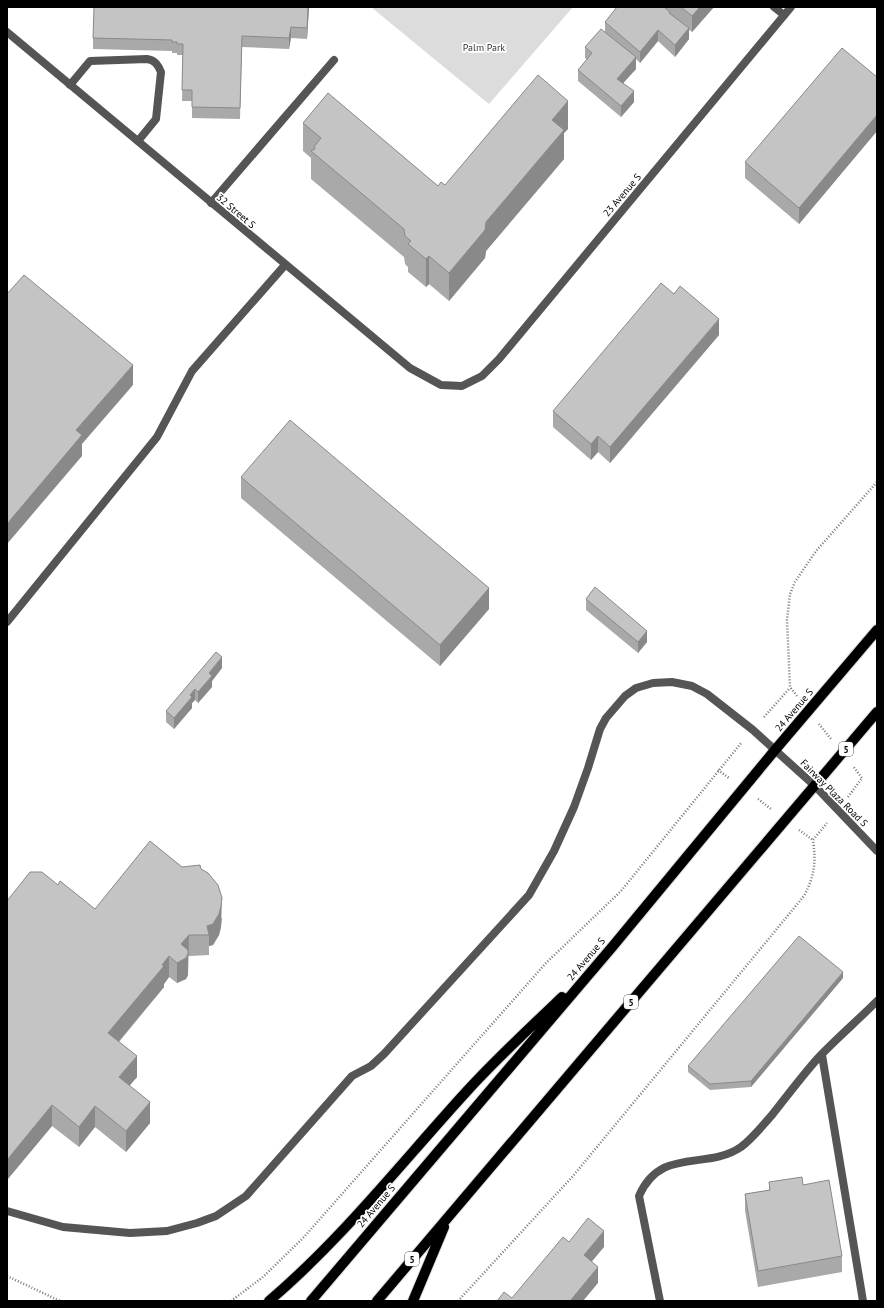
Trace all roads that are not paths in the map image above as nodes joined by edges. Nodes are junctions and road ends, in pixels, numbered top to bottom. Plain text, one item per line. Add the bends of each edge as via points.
1 (774, 7) edge
2 (790, 7) edge
3 (784, 15) junction
4 (7, 32) edge
5 (334, 60) dead end
6 (70, 85) junction
7 (138, 141) junction
8 (211, 203) junction
9 (285, 265) junction
10 (462, 386) joint
11 (7, 622) edge
12 (877, 630) edge
13 (877, 712) edge
14 (775, 750) junction
15 (815, 786) junction
16 (877, 852) edge
17 (613, 946) junction
18 (877, 1001) edge
19 (822, 1055) junction
20 (7, 1211) edge
21 (448, 1217) junction
22 (269, 1301) edge
23 (311, 1301) edge
24 (377, 1301) edge
25 (413, 1301) edge
26 (660, 1301) edge
27 (863, 1301) edge

1 - 3 street
2 - 3 street, 23 Avenue S
3 - 10 street, 23 Avenue S via 499,359 482,376
4 - 6 street, 32 Street S
5 - 8 street
6 - 7 street, 32 Street S
6 - 7 street via 90,61 147,59 155,62 161,72 156,119
7 - 8 street, 32 Street S
8 - 9 street, 32 Street S
9 - 10 street, 32 Street S via 410,368 441,385
9 - 11 street via 192,371 157,438
12 - 14 main road, 24 Avenue S
13 - 15 main road, 5
14 - 15 street, Fairway Plaza Road S
14 - 17 main road, 24 Avenue S
14 - 20 street, Fairway Plaza Road S via 707,694 692,686 672,682 652,683 636,688 615,707 600,729 574,807 530,895 384,1054 352,1076 246,1196 216,1216 178,1228 154,1232 118,1233 63,1227
15 - 16 street, Fairway Plaza Road S
15 - 21 main road, 5
17 - 22 main road via 468,1090 329,1245
17 - 23 main road, 24 Avenue S
18 - 19 street
19 - 26 street via 755,1135 740,1148 722,1156 665,1166 643,1188 639,1196
19 - 27 street
21 - 24 main road, 5
21 - 25 main road

